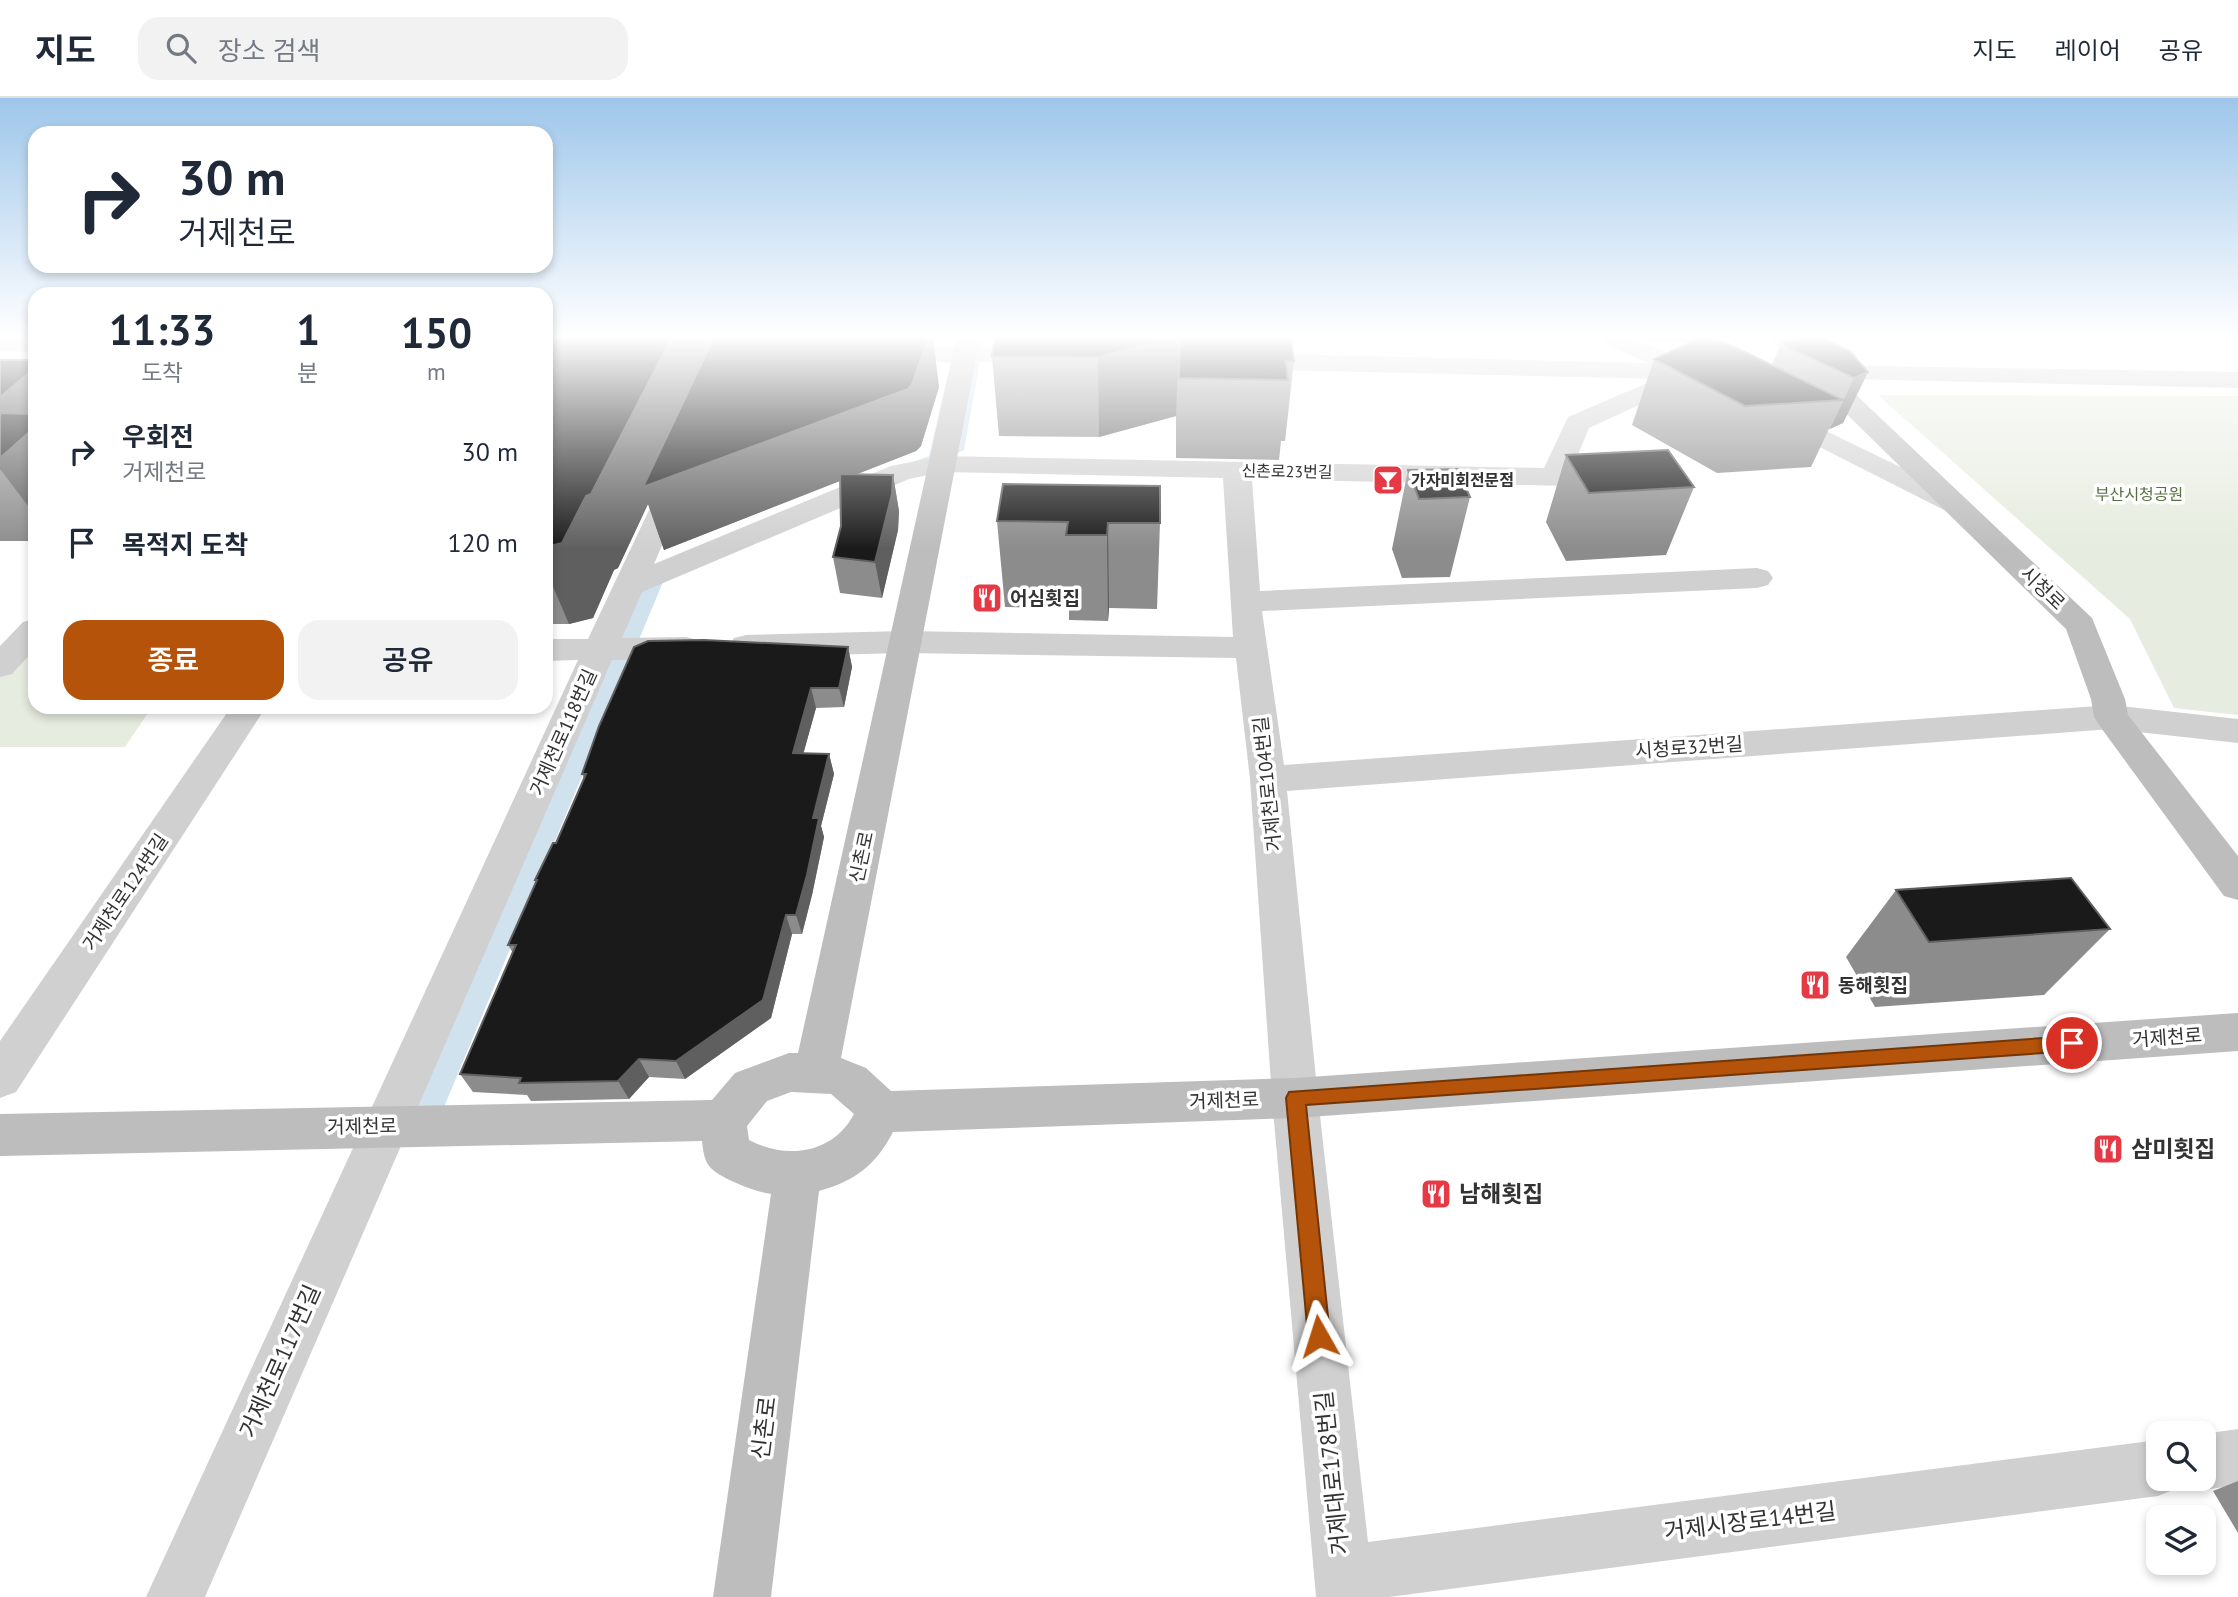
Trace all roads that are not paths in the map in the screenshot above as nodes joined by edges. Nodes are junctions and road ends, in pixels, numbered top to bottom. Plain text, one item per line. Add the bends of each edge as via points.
1 (953, 409) edge
2 (1609, 409) edge
3 (1775, 409) edge
4 (1856, 409) edge
5 (689, 451) edge
6 (942, 464) junction
7 (1237, 470) junction
8 (1555, 476) junction
9 (1632, 478) edge
10 (1954, 504) junction
11 (1757, 578) dead end
12 (628, 586) junction
13 (1245, 602) junction
14 (905, 642) junction
15 (1251, 648) junction
16 (553, 650) edge
17 (600, 650) junction
18 (244, 714) edge
19 (2111, 717) junction
20 (2238, 731) edge
21 (1268, 779) junction
22 (2238, 885) edge
23 (2238, 1032) edge
24 (816, 1072) junction
25 (0, 1078) edge
26 (1296, 1098) junction
27 (880, 1112) junction
28 (723, 1120) junction
29 (385, 1125) junction
30 (0, 1135) edge
31 (797, 1175) junction
32 (2238, 1457) edge
33 (2216, 1460) edge
34 (2146, 1470) edge
35 (1344, 1585) edge
36 (175, 1597) edge
37 (742, 1597) edge

1 - 6 main road, 신촌로
2 - 8 street via 1577,423
3 - 10 street
4 - 10 main road, 시청로
5 - 12 street, 거제천로118번길
6 - 7 street, 신촌로23번길
6 - 12 street via 901,472
6 - 14 main road, 신촌로
7 - 8 street, 신촌로23번길
7 - 13 street, 거제천로104번길
8 - 9 street, 신촌로23번길
10 - 19 main road, 시청로 via 2081,625
11 - 13 street
12 - 17 street, 거제천로118번길
13 - 15 street, 거제천로104번길
14 - 15 street
14 - 17 street
14 - 24 main road, 신촌로
15 - 21 street, 거제천로104번길
16 - 17 street
17 - 29 street, 거제천로118번길
18 - 25 street, 거제천로124번길
19 - 20 street, 시청로32번길
19 - 21 street, 시청로32번길
19 - 22 main road, 시청로
21 - 26 street, 거제천로104번길
23 - 26 main road, 거제천로
24 - 27 main road via 837,1074 864,1091
24 - 28 main road via 789,1072 751,1087
26 - 27 main road, 거제천로
26 - 35 street, 거제대로178번길
27 - 31 main road via 865,1140 833,1166
28 - 29 main road, 거제천로
28 - 31 main road via 727,1153 761,1171
29 - 30 main road, 거제천로
29 - 36 street, 거제천로117번길
31 - 37 main road, 신촌로
32 - 33 street
34 - 35 street, 거제시장로14번길

